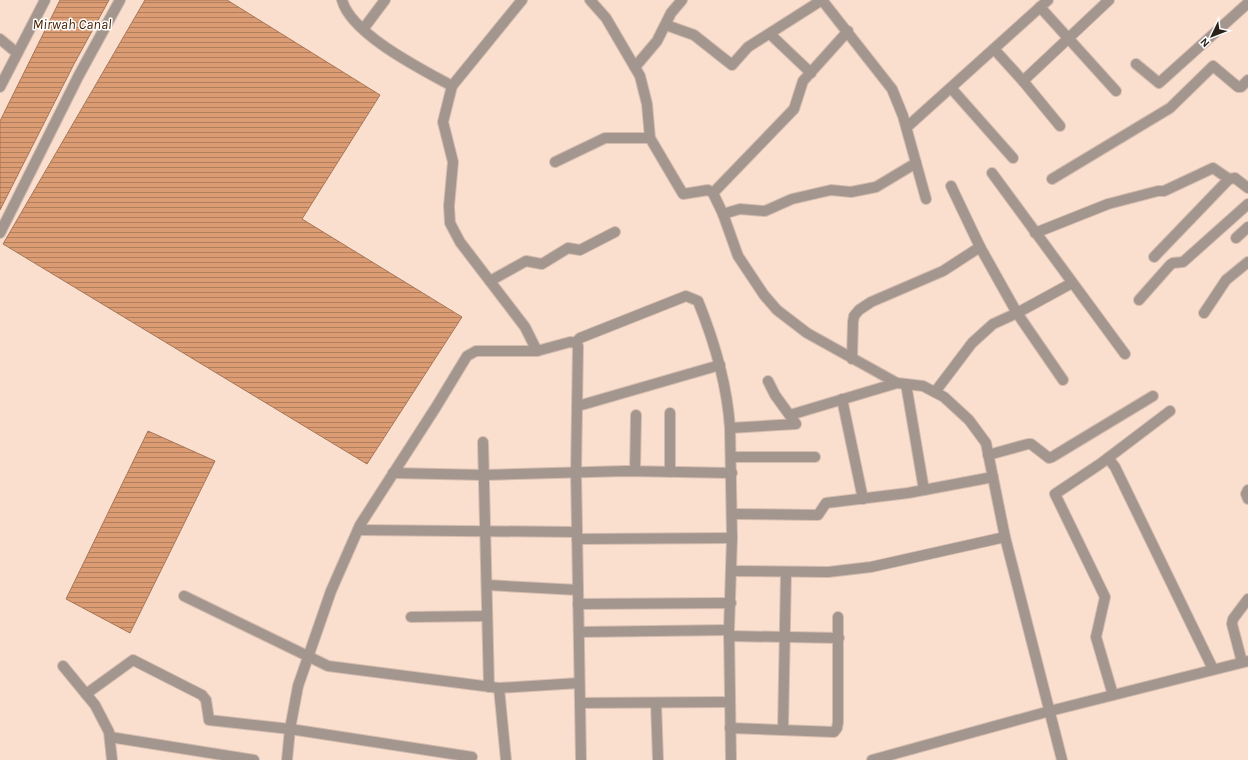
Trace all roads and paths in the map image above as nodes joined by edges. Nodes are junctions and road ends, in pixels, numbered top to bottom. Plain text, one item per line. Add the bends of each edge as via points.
1 (45, 0) edge
2 (120, 0) edge
3 (342, 0) edge
4 (385, 0) edge
5 (522, 0) edge
6 (590, 0) edge
7 (682, 0) edge
8 (822, 0) edge
9 (1048, 0) edge
10 (1109, 0) edge
11 (1248, 3) edge
12 (1040, 7) junction
13 (666, 25) junction
14 (364, 28) junction
15 (848, 31) junction
16 (770, 34) junction
17 (0, 39) edge
18 (1069, 39) junction
19 (994, 49) junction
20 (17, 53) junction
21 (1136, 64) dead end
22 (635, 67) junction
23 (811, 73) junction
24 (1248, 80) edge
25 (1023, 81) junction
26 (452, 86) junction
27 (0, 87) edge
28 (951, 88) junction
29 (1116, 91) dead end
30 (1060, 126) dead end
31 (907, 127) junction
32 (650, 138) junction
33 (1013, 158) dead end
34 (555, 162) dead end
35 (916, 164) junction
36 (992, 174) dead end
37 (1052, 179) dead end
38 (1230, 179) junction
39 (951, 186) dead end
40 (1248, 188) edge
41 (713, 193) junction
42 (926, 199) dead end
43 (1248, 204) edge
44 (723, 214) junction
45 (1248, 227) edge
46 (615, 232) dead end
47 (0, 233) edge
48 (1035, 233) junction
49 (1236, 238) dead end
50 (980, 247) junction
51 (1154, 258) dead end
52 (1248, 262) edge
53 (490, 281) junction
54 (1072, 283) junction
55 (1139, 300) dead end
56 (1017, 313) junction
57 (1204, 313) dead end
58 (575, 343) junction
59 (538, 351) junction
60 (1124, 354) dead end
61 (852, 359) junction
62 (720, 365) junction
63 (1063, 380) dead end
64 (768, 381) dead end
65 (901, 384) junction
66 (935, 392) junction
67 (1153, 396) dead end
68 (842, 399) junction
69 (578, 406) junction
70 (1170, 411) dead end
71 (670, 413) dead end
72 (636, 415) dead end
73 (790, 415) junction
74 (730, 428) junction
75 (483, 442) dead end
76 (988, 454) junction
77 (731, 457) junction
78 (815, 458) dead end
79 (1108, 458) junction
80 (635, 471) junction
81 (670, 472) junction
82 (393, 473) junction
83 (576, 473) junction
84 (732, 473) junction
85 (484, 475) junction
86 (993, 477) junction
87 (924, 490) junction
88 (1248, 490) edge
89 (863, 499) junction
90 (1248, 499) edge
91 (732, 514) junction
92 (358, 530) junction
93 (486, 532) junction
94 (577, 535) junction
95 (1005, 537) junction
96 (732, 538) junction
97 (732, 572) junction
98 (786, 572) junction
99 (487, 585) junction
100 (578, 590) junction
101 (184, 596) dead end
102 (1248, 599) edge
103 (730, 603) junction
104 (578, 604) junction
105 (488, 616) junction
106 (411, 617) dead end
107 (838, 617) dead end
108 (579, 632) junction
109 (729, 633) junction
110 (784, 637) junction
111 (838, 638) junction
112 (308, 656) junction
113 (1245, 662) edge
114 (63, 666) dead end
115 (1213, 669) junction
116 (579, 683) junction
117 (494, 687) junction
118 (86, 694) junction
119 (1113, 695) junction
120 (730, 702) junction
121 (580, 703) junction
122 (656, 703) junction
123 (1050, 711) junction
124 (730, 728) junction
125 (290, 729) junction
126 (783, 730) junction
127 (110, 737) junction
128 (472, 757) dead end
129 (112, 760) edge
130 (254, 760) edge
131 (287, 760) edge
132 (506, 760) edge
133 (581, 760) edge
134 (658, 760) edge
135 (731, 760) edge
136 (872, 760) edge
137 (1062, 760) edge

1 - 20 street
2 - 47 street via 79,75
3 - 14 street via 347,14
4 - 14 street
5 - 26 street
6 - 22 street via 606,18
7 - 13 street via 671,13
8 - 15 street
8 - 16 street
9 - 12 street
10 - 18 street
11 - 21 street via 1159,83
12 - 18 street
12 - 19 street
13 - 16 street via 694,35 732,65 748,47
13 - 22 street via 650,52
14 - 26 street via 402,59
15 - 23 street
15 - 31 street via 892,89
16 - 23 street
17 - 20 street
18 - 25 street
18 - 29 street
19 - 25 street
19 - 28 street
20 - 27 street
22 - 32 street via 647,104
23 - 41 street via 803,82 794,109
24 - 37 street via 1238,87 1213,66 1170,108
25 - 30 street
26 - 53 street via 443,122 453,162 450,223 460,242
28 - 31 street
28 - 33 street
31 - 35 street
32 - 34 street via 605,138
32 - 41 street via 683,194 708,190
35 - 42 street
35 - 44 street via 876,187 851,192 831,190 792,199 765,211 740,209
36 - 48 street
38 - 40 street via 1235,178
38 - 48 street via 1213,168 1164,192 1158,191 1108,204
38 - 51 street
39 - 50 street
41 - 44 street
43 - 55 street via 1183,262 1170,266
44 - 61 street via 738,256 777,310 807,333
45 - 49 street
46 - 53 street via 580,250 568,248 542,264 526,260
48 - 54 street
50 - 56 street
50 - 61 street via 943,271 871,302 859,310 853,322
52 - 57 street via 1226,280
53 - 59 street via 525,327
54 - 56 street
54 - 60 street
56 - 63 street
56 - 66 street via 993,324 972,343
58 - 59 street via 570,342
58 - 62 street via 580,338 686,296 698,302 716,347
58 - 69 street via 578,346
59 - 82 street via 482,350 466,356
61 - 65 street
62 - 69 street
62 - 74 street via 728,398
64 - 73 street
65 - 66 street via 923,386
65 - 68 street
65 - 87 street
66 - 76 street via 969,420 986,443
67 - 76 street via 1052,457 1049,458 1031,444 1020,444
68 - 73 street
68 - 89 street
69 - 83 street
70 - 79 street
71 - 81 street
72 - 80 street
73 - 74 street via 796,424
74 - 77 street
75 - 85 street
76 - 86 street
77 - 78 street
77 - 84 street
79 - 115 street via 1115,467
79 - 119 street via 1054,494 1105,597 1096,637
80 - 81 street
80 - 83 street
81 - 84 street
82 - 85 street
82 - 92 street
83 - 85 street
83 - 94 street
84 - 91 street
85 - 93 street
86 - 87 street
86 - 95 street
87 - 89 street
88 - 90 street
89 - 91 street via 826,503 818,515
91 - 96 street
92 - 93 street
92 - 112 street via 331,591
93 - 94 street
93 - 99 street
94 - 96 street
94 - 100 street
95 - 98 street via 871,567 828,572
95 - 123 street
96 - 97 street
97 - 98 street
97 - 103 street
98 - 110 street
99 - 100 street
99 - 105 street
100 - 104 street
101 - 112 street
102 - 113 street via 1232,624
103 - 104 street
103 - 109 street
104 - 108 street
105 - 106 street
105 - 117 street
107 - 111 street
108 - 109 street
108 - 116 street
109 - 110 street
109 - 120 street
110 - 111 street
110 - 126 street
111 - 126 street via 837,728 829,733
112 - 117 street via 328,666
112 - 125 street via 298,686
113 - 115 street
114 - 118 street
115 - 119 street
116 - 117 street
116 - 121 street
117 - 132 street
118 - 125 street via 133,660 202,695 208,705 208,720
118 - 127 street via 95,705
119 - 123 street
120 - 122 street
120 - 124 street
121 - 122 street
121 - 133 street
122 - 134 street
123 - 136 street
123 - 137 street
124 - 126 street
124 - 135 street
125 - 128 street
125 - 131 street
127 - 129 street
127 - 130 street

